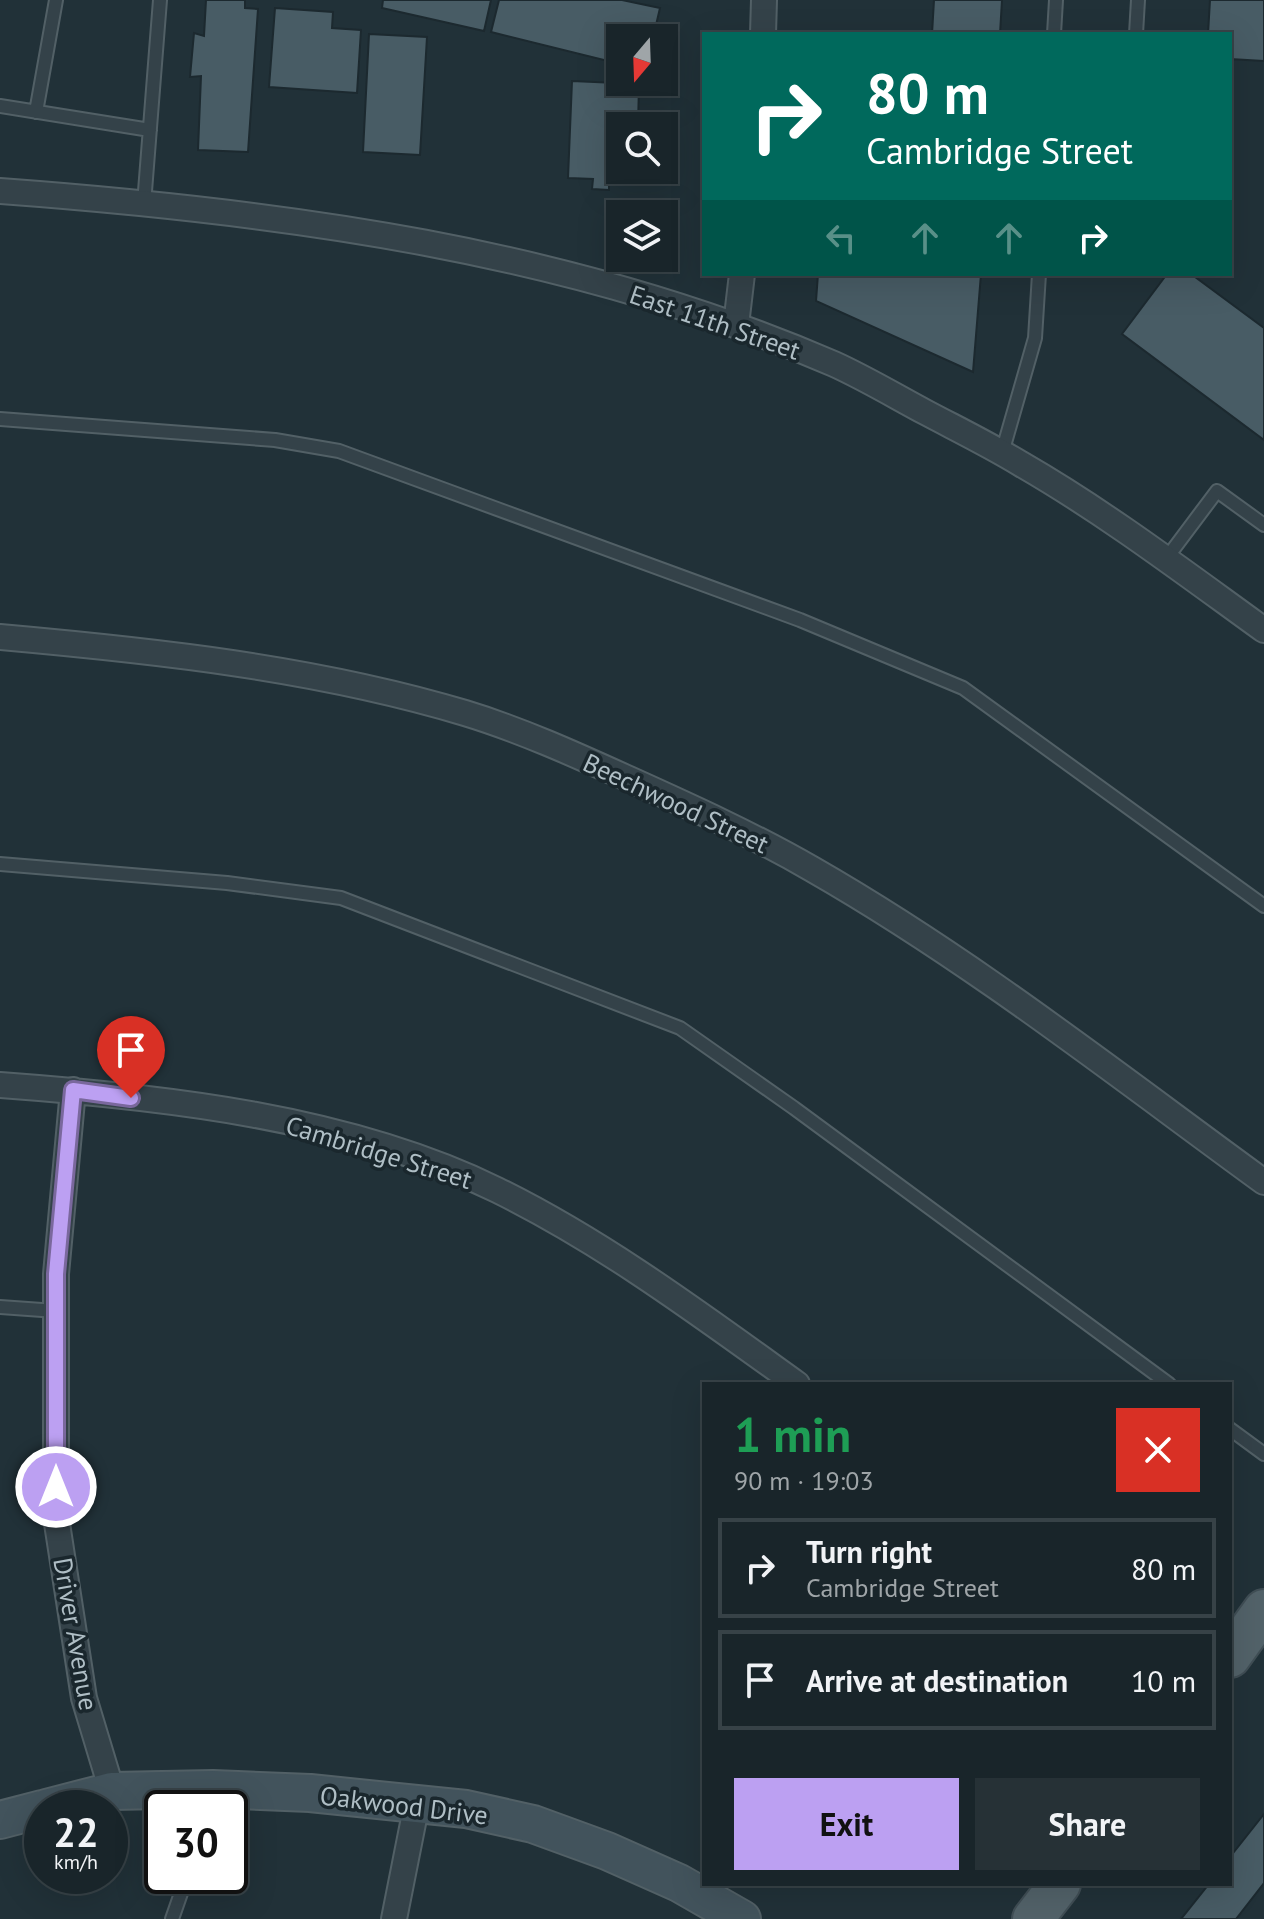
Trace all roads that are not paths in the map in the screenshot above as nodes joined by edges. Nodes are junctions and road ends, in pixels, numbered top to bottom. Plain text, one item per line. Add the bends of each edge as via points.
1 (56, 0) edge
2 (160, 0) edge
3 (764, 0) edge
4 (1056, 0) edge
5 (1138, 0) edge
6 (763, 32) edge
7 (1054, 32) edge
8 (1136, 32) edge
9 (0, 106) edge
10 (36, 112) junction
11 (150, 130) junction
12 (0, 191) edge
13 (144, 204) junction
14 (742, 276) edge
15 (1039, 276) edge
16 (736, 325) junction
17 (0, 419) edge
18 (1002, 453) junction
19 (1264, 525) edge
20 (1166, 559) junction
21 (1264, 630) edge
22 (0, 637) edge
23 (0, 864) edge
24 (1264, 906) edge
25 (0, 1085) edge
26 (73, 1090) junction
27 (1264, 1182) edge
28 (0, 1307) edge
29 (56, 1311) junction
30 (794, 1382) edge
31 (1166, 1382) edge
32 (1232, 1430) edge
33 (1264, 1454) edge
34 (1264, 1610) edge
35 (1232, 1654) edge
36 (112, 1790) edge
37 (248, 1796) edge
38 (417, 1803) junction
39 (24, 1813) edge
40 (0, 1820) edge
41 (1058, 1886) edge
42 (181, 1894) edge
43 (172, 1919) edge
44 (394, 1919) edge
45 (742, 1919) edge
46 (1033, 1919) edge

1 - 10 lane
2 - 11 lane
3 - 6 street
4 - 7 lane
5 - 8 lane
9 - 10 lane
10 - 11 lane
11 - 13 lane
12 - 13 street, East 11th Street
13 - 16 street, East 11th Street via 265,216 475,251
14 - 16 street
15 - 18 lane via 1035,338
16 - 18 street, East 11th Street via 837,366
17 - 24 lane via 275,440 339,451 800,620 963,688
18 - 20 street, East 11th Street
19 - 20 lane via 1217,491
20 - 21 street, East 11th Street
22 - 27 street, Beechwood Street via 334,681 468,714 589,761 722,820 852,893 1049,1026
23 - 31 lane via 341,898 680,1028
25 - 26 street, Cambridge Street
26 - 29 street, Driver Avenue
26 - 30 street, Cambridge Street via 247,1114 327,1131 495,1189 617,1260
28 - 29 lane
29 - 36 street, Driver Avenue via 56,1517 84,1698
32 - 33 lane
34 - 35 main road
37 - 38 street, Oakwood Drive via 310,1793
38 - 44 street
38 - 45 street, Oakwood Drive via 533,1824 665,1877
39 - 40 street, Oakwood Drive
41 - 46 main road
42 - 43 lane

